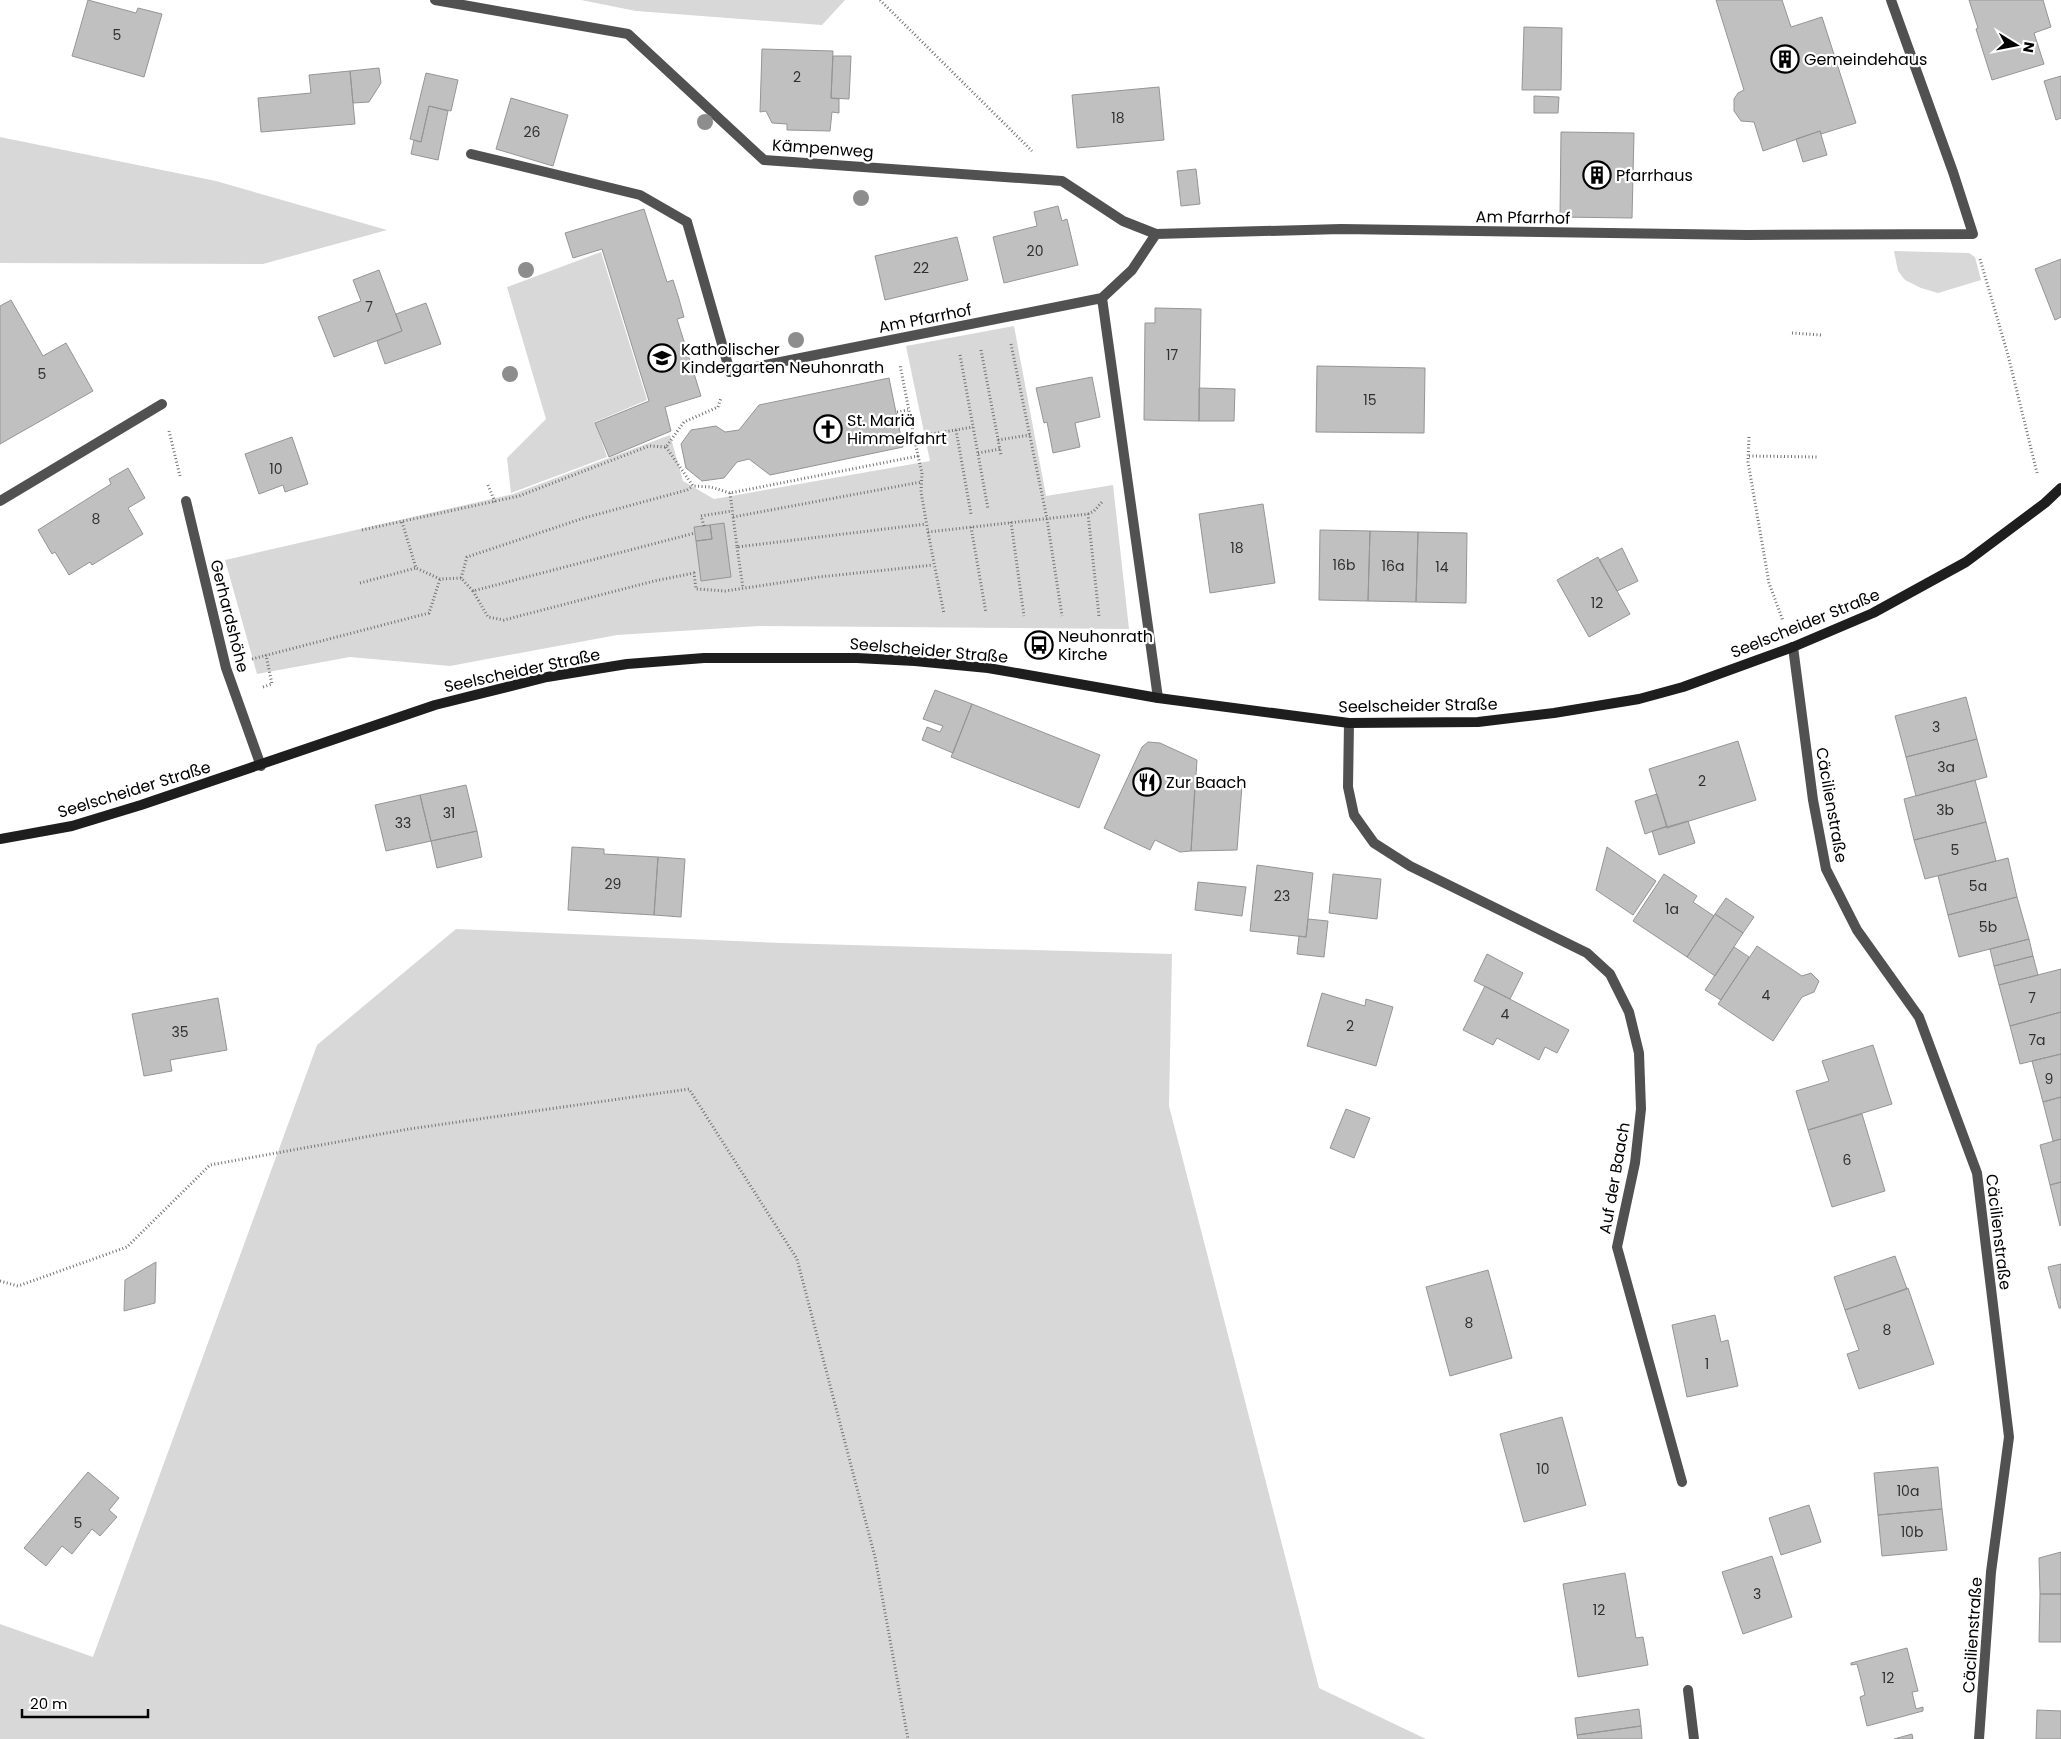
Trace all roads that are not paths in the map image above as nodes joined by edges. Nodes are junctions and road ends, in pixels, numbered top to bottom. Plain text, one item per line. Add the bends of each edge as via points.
1 (435, 0) edge
2 (1891, 0) edge
3 (471, 154) dead end
4 (1156, 234) junction
5 (1102, 298) junction
6 (162, 404) road end
7 (2061, 488) edge
8 (0, 501) edge
9 (186, 501) road end
10 (1793, 647) junction
11 (1158, 698) junction
12 (1349, 723) junction
13 (261, 766) junction
14 (0, 839) edge
15 (1682, 1482) dead end
16 (1688, 1690) dead end
17 (1694, 1739) edge
18 (1978, 1739) edge

1 - 4 street, Kämpenweg via 628,34 764,160 1062,181 1123,221
2 - 4 street, Am Pfarrhof via 1973,234 1747,235 1341,229
3 - 5 street, Am Pfarrhof via 640,195 687,222 730,372
4 - 5 street via 1132,270
5 - 11 street
6 - 8 street
7 - 10 street, Seelscheider Straße via 1966,562 1873,613
9 - 13 street, Gerhardshöhe via 226,668
10 - 12 street, Seelscheider Straße via 1683,687 1554,713 1478,722
10 - 18 street, Cäcilienstraße via 1813,800 1826,869 1857,930 1919,1017 1977,1173 2009,1438 1991,1572
11 - 12 street, Seelscheider Straße
11 - 13 street, Seelscheider Straße via 988,668 915,661 785,657 665,660 547,677 434,705
12 - 15 street, Auf der Baach via 1348,787 1354,815 1374,843 1410,866 1587,953 1610,974 1629,1012 1639,1052 1641,1108 1635,1163 1617,1247
13 - 14 street, Seelscheider Straße via 72,826
16 - 17 street

